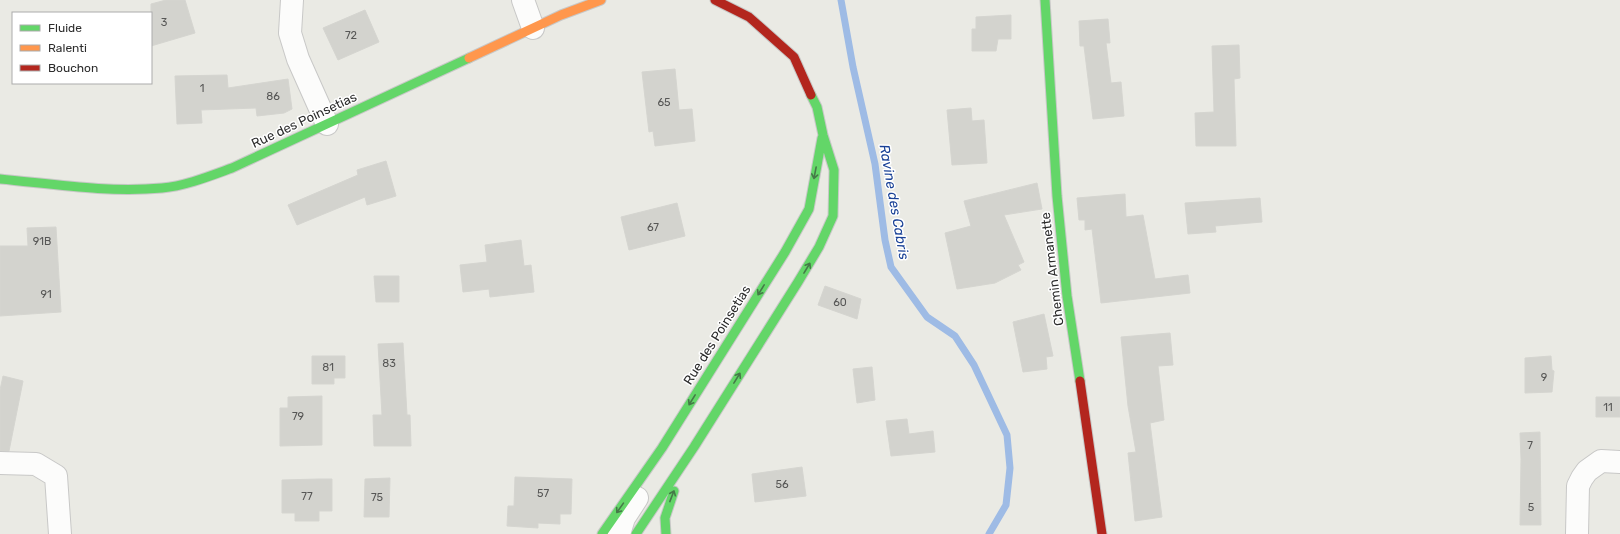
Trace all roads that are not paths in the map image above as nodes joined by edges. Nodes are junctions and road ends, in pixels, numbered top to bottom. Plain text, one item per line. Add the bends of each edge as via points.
1 (292, 0) edge
2 (523, 0) edge
3 (601, 0) edge
4 (715, 0) edge
5 (1045, 0) edge
6 (533, 28) junction
7 (327, 124) junction
8 (823, 135) junction
9 (0, 179) edge
10 (694, 446) junction
11 (662, 448) junction
12 (1620, 462) edge
13 (0, 463) edge
14 (60, 534) edge
15 (602, 534) edge
16 (619, 534) edge
17 (636, 534) edge
18 (666, 534) edge
19 (1102, 534) edge
20 (1577, 534) edge

1 - 7 street via 290,33 298,59
2 - 6 street
3 - 6 main road, Rue des Poinsetias
4 - 8 main road, Rue des Poinsetias via 749,17 794,57 817,107
5 - 19 main road, Chemin Armanette via 1056,196 1067,296
6 - 7 main road, Rue des Poinsetias
7 - 9 main road, Rue des Poinsetias via 232,168 163,188 121,190
10 -> 8 main road, Rue des Poinsetias via 819,247 833,216 834,170
8 -> 11 main road, Rue des Poinsetias via 809,209 785,252
10 - 17 main road, Rue des Poinsetias
18 -> 10 main road via 665,518
11 -> 15 main road, Rue des Poinsetias
11 - 16 street via 660,460 624,518
12 - 20 street via 1600,461 1582,478 1578,486
13 - 14 street via 36,464 56,476

